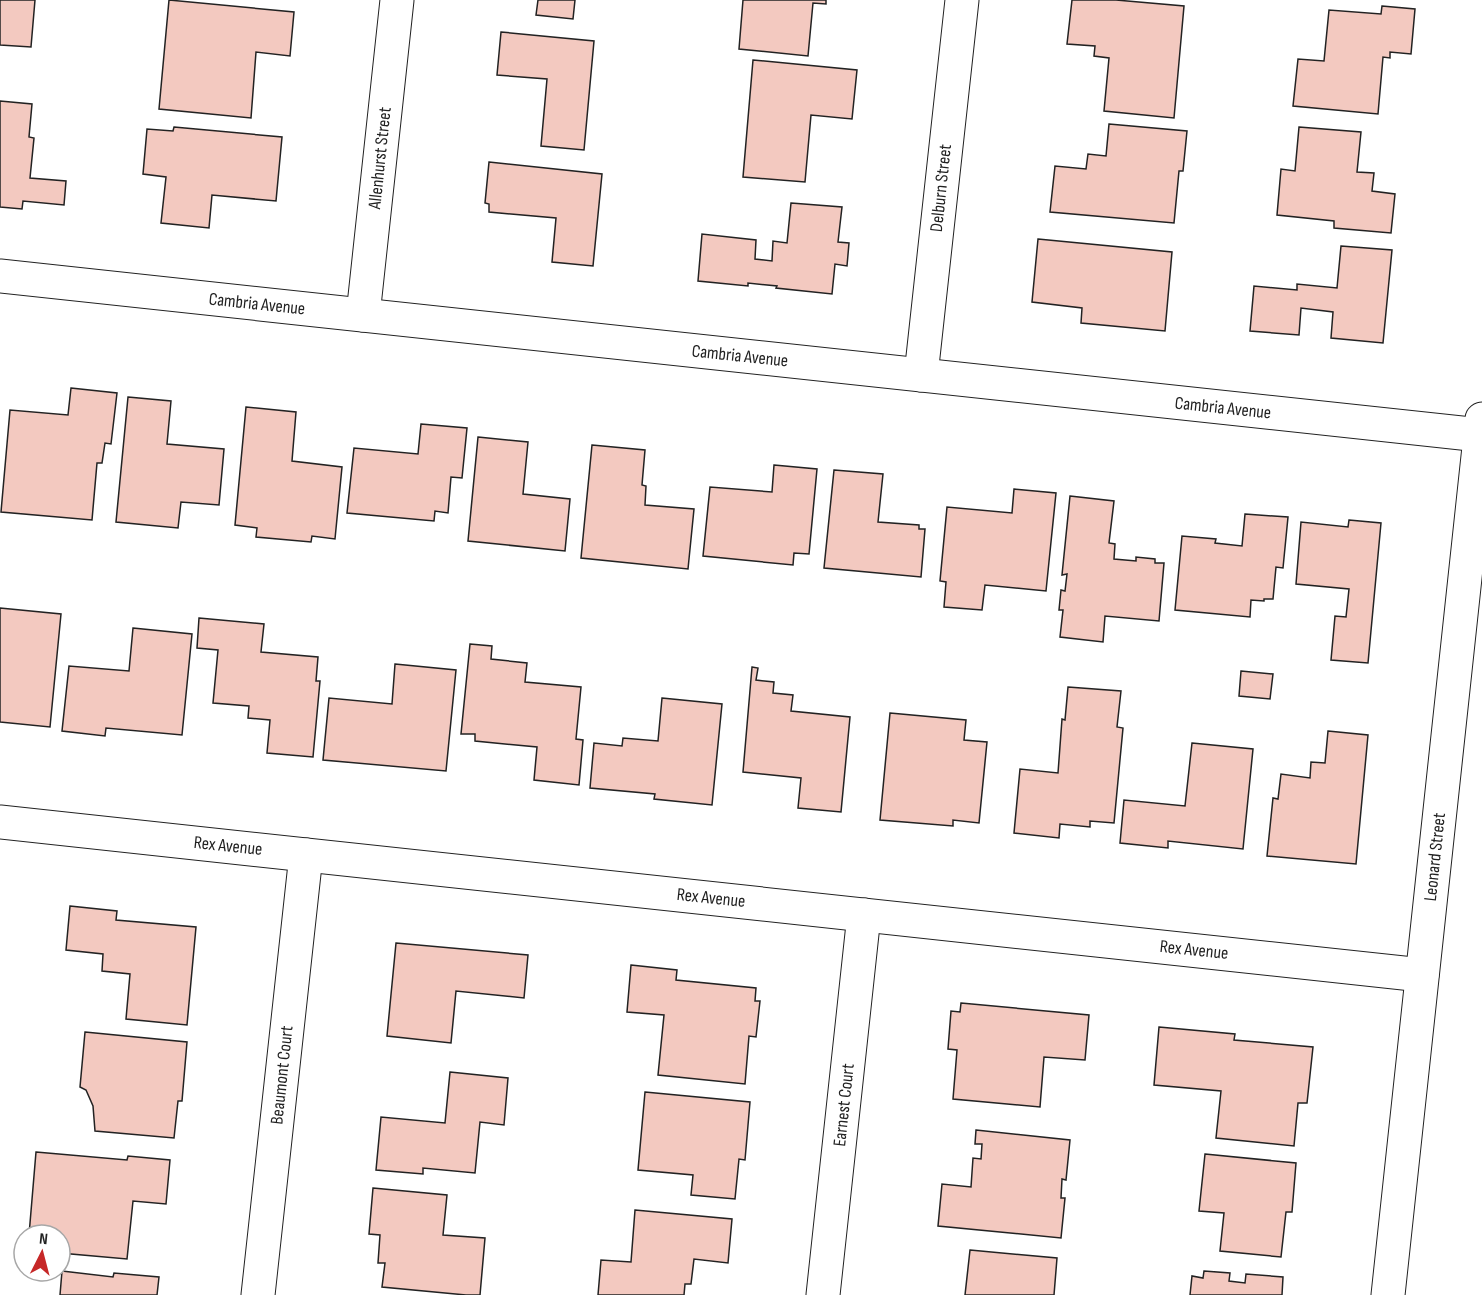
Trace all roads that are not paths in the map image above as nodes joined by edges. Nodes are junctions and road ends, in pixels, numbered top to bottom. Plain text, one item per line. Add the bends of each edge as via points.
1 (397, 0) edge
2 (962, 0) edge
3 (0, 276) edge
4 (363, 315) junction
5 (921, 375) junction
6 (1481, 427) edge
7 (0, 822) edge
8 (306, 855) junction
9 (864, 915) junction
10 (1422, 975) junction
11 (258, 1295) edge
12 (823, 1295) edge
13 (1388, 1295) edge

1 - 4 street, Allenhurst Street
2 - 5 street, Delburn Street
3 - 4 street, Cambria Avenue
4 - 5 street, Cambria Avenue
5 - 6 street, Cambria Avenue
6 - 10 street, Leonard Street
7 - 8 street, Rex Avenue
8 - 9 street, Rex Avenue
8 - 11 street, Beaumont Court
9 - 10 street, Rex Avenue
9 - 12 street, Earnest Court
10 - 13 street, Leonard Street

